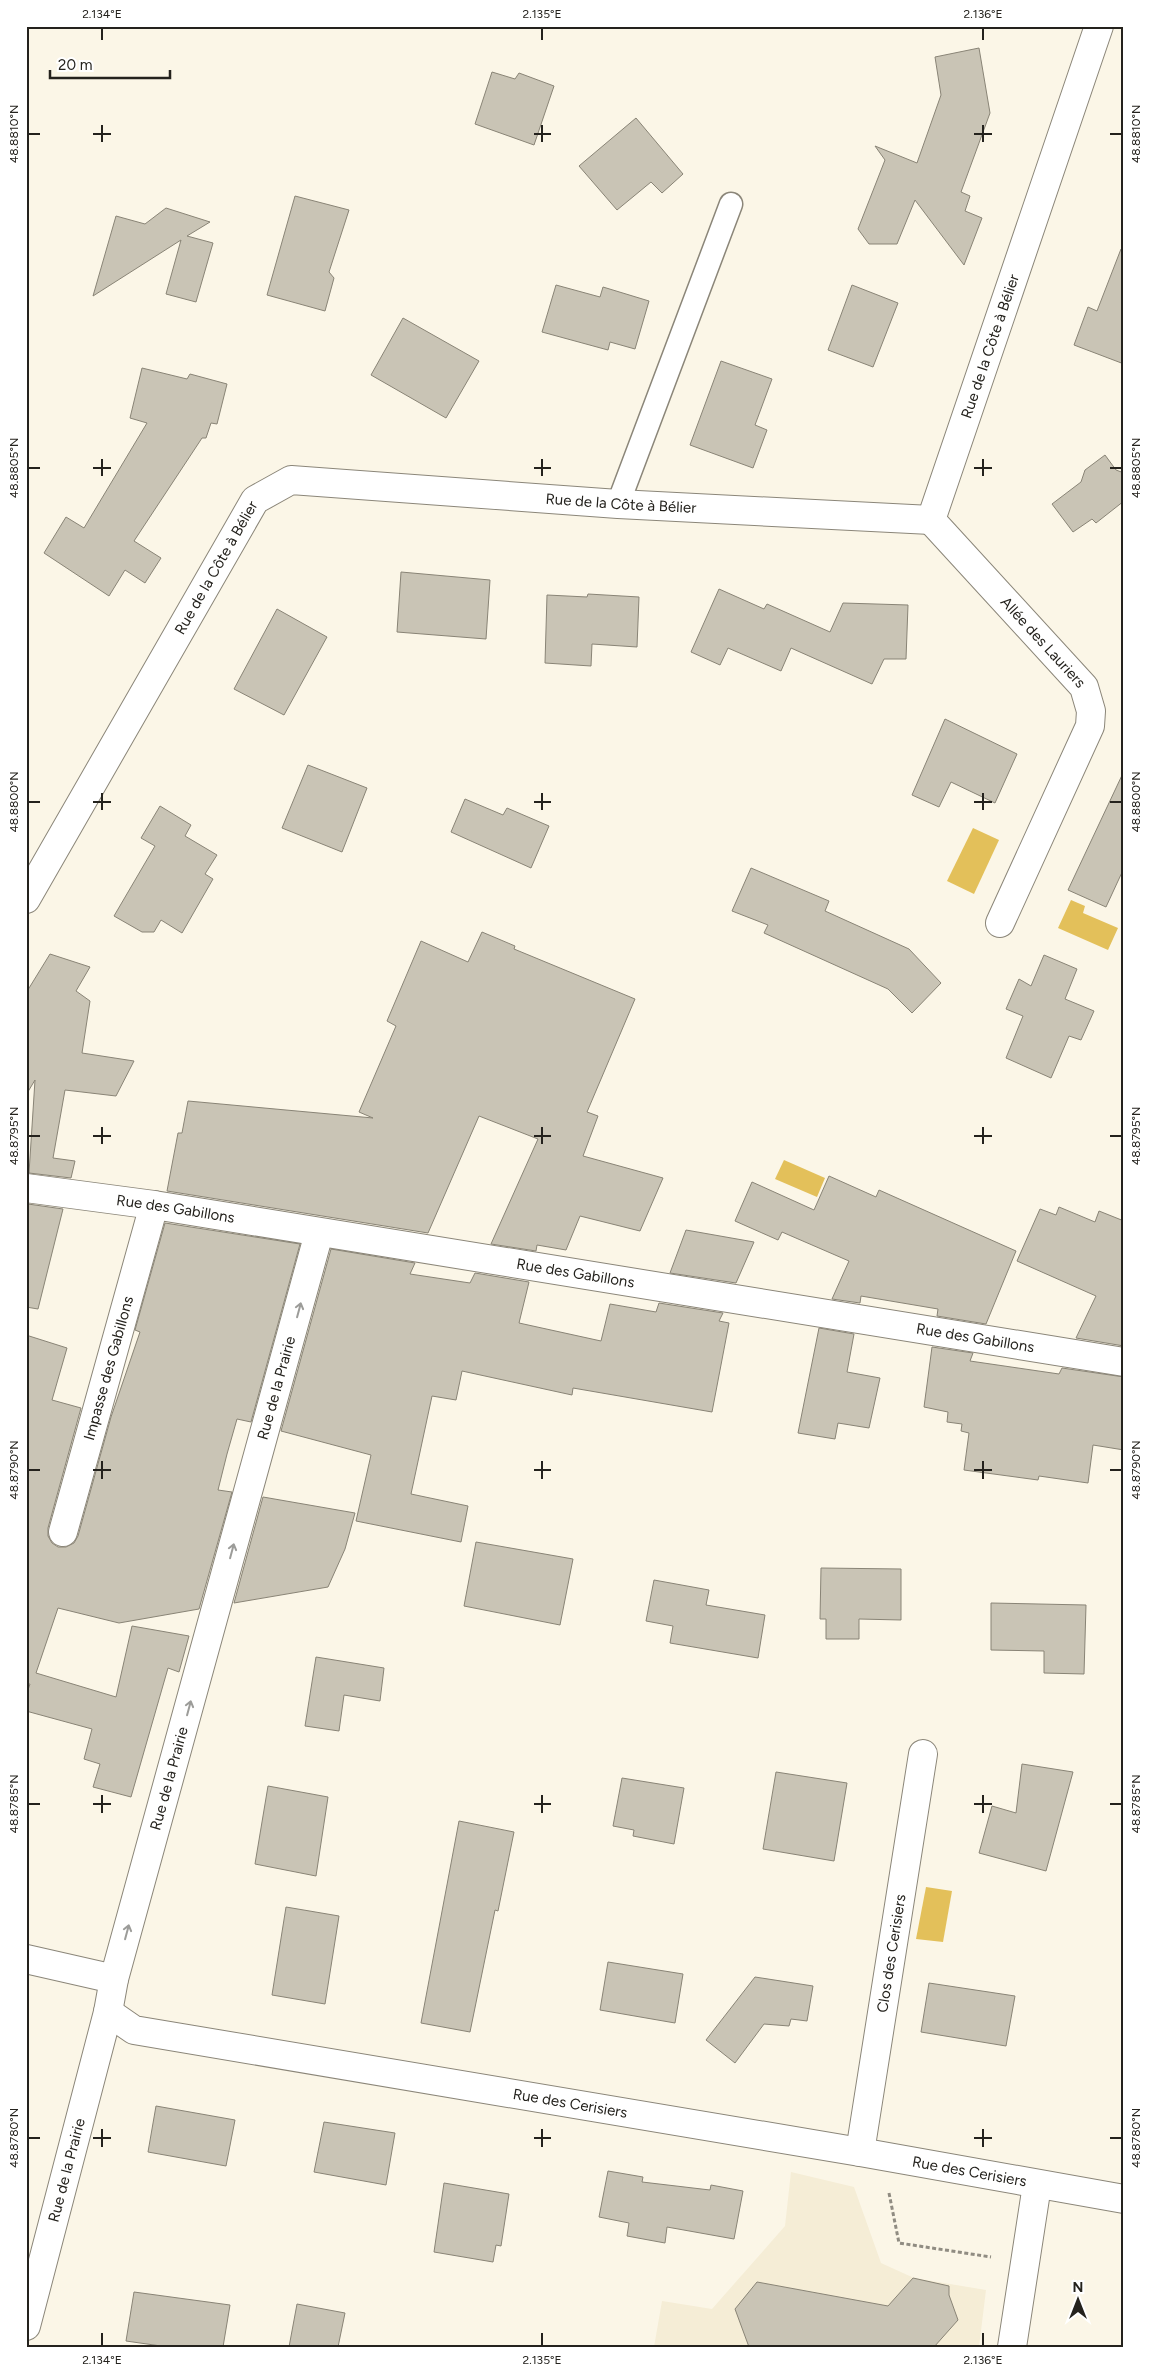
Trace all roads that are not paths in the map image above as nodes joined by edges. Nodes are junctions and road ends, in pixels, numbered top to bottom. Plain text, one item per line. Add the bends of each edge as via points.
1 (1099, 26) edge
2 (731, 204) dead end
3 (618, 504) junction
4 (931, 520) junction
5 (34, 862) edge
6 (26, 899) edge
7 (1000, 923) dead end
8 (26, 1188) edge
9 (154, 1205) junction
10 (320, 1233) junction
11 (1124, 1362) edge
12 (63, 1532) dead end
13 (923, 1754) dead end
14 (26, 1958) edge
15 (114, 1979) junction
16 (108, 2012) junction
17 (860, 2152) junction
18 (1037, 2185) junction
19 (1124, 2199) edge
20 (28, 2316) edge
21 (1012, 2347) edge

1 - 4 street, Rue de la Côte à Bélier
2 - 3 lane
3 - 4 street, Rue de la Côte à Bélier
3 - 5 street, Rue de la Côte à Bélier via 291,480 255,500
4 - 7 street, Allée des Lauriers via 1084,687 1091,712 1090,726
5 - 6 street, Rue de la Côte à Bélier
8 - 9 street, Rue des Gabillons
9 - 10 street, Rue des Gabillons
9 - 12 street, Impasse des Gabillons
10 - 11 street, Rue des Gabillons
15 -> 10 street, Rue de la Prairie
13 - 17 street, Clos des Cerisiers
14 - 15 street
15 - 16 street, Rue de la Prairie
16 - 17 street, Rue des Cerisiers via 134,2030
16 - 20 street, Rue de la Prairie
17 - 18 street, Rue des Cerisiers
18 - 19 street, Rue des Cerisiers
18 - 21 street, Rue des Cerisiers

